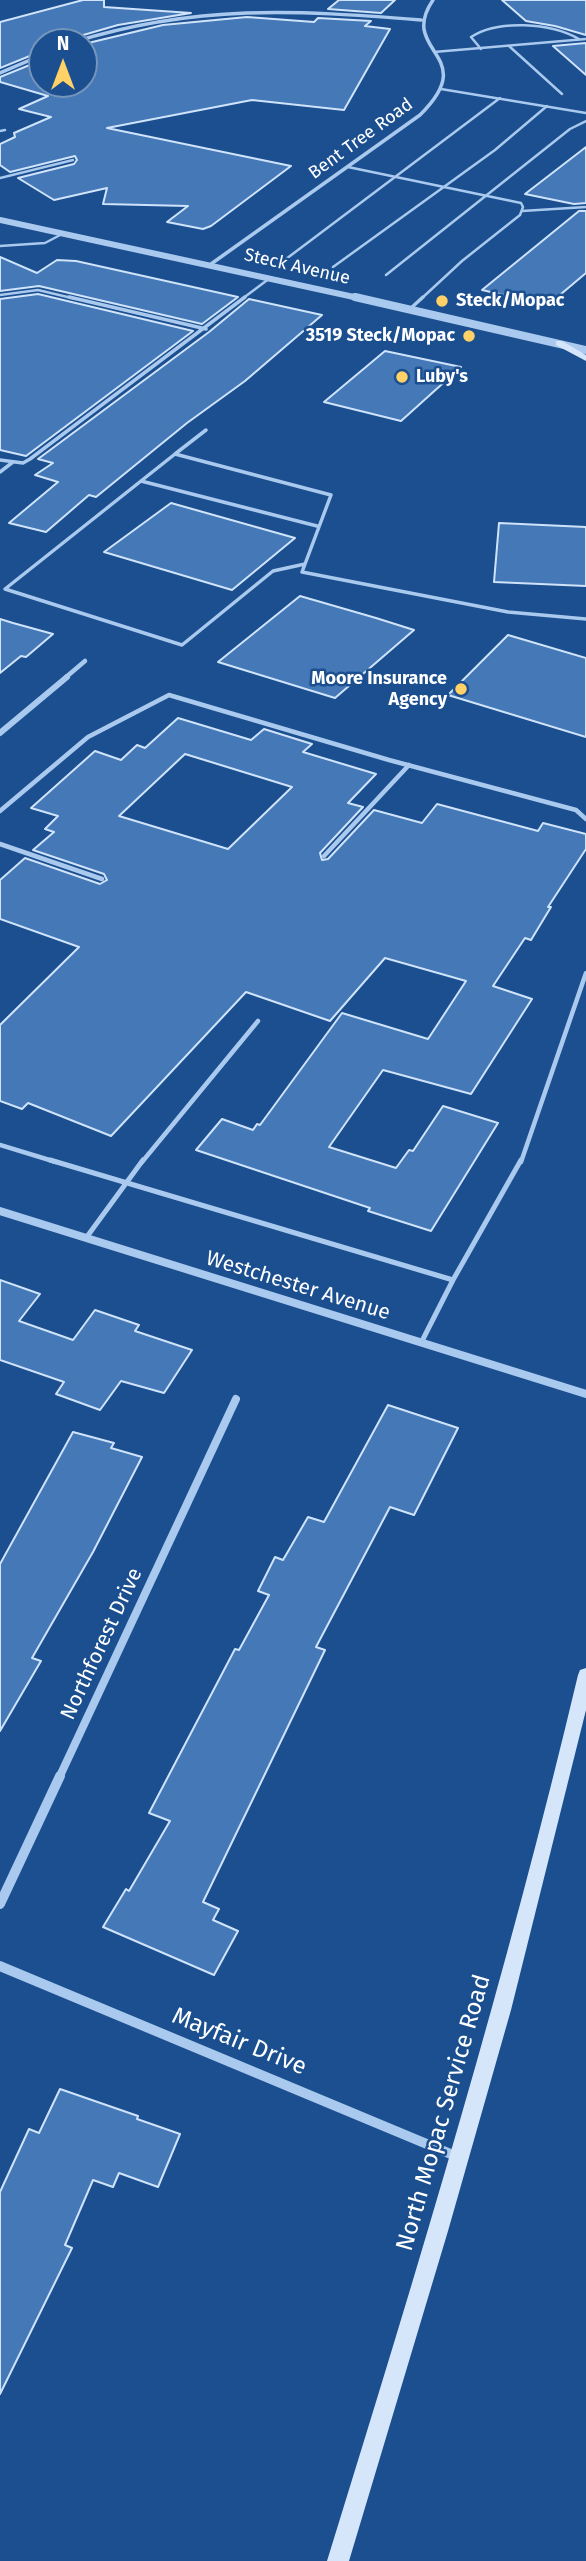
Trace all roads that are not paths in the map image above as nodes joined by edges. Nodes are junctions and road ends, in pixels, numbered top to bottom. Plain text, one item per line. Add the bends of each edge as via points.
1 (433, 0) edge
2 (225, 8) dead end
3 (202, 10) dead end
4 (421, 20) junction
5 (98, 34) edge
6 (579, 39) junction
7 (586, 39) edge
8 (509, 46) junction
9 (481, 48) junction
10 (434, 52) junction
11 (28, 61) edge
12 (0, 73) edge
13 (441, 89) junction
14 (562, 94) dead end
15 (500, 98) junction
16 (547, 106) junction
17 (586, 113) edge
18 (586, 121) edge
19 (73, 160) dead end
20 (348, 167) junction
21 (396, 176) junction
22 (0, 178) edge
23 (443, 186) junction
24 (486, 194) junction
25 (586, 207) edge
26 (522, 211) junction
27 (0, 220) edge
28 (64, 233) junction
29 (0, 246) edge
30 (286, 259) dead end
31 (211, 264) junction
32 (333, 267) dead end
33 (386, 275) dead end
34 (270, 278) junction
35 (0, 295) edge
36 (410, 309) junction
37 (206, 329) junction
38 (559, 343) junction
39 (586, 349) edge
40 (586, 358) edge
41 (206, 430) dead end
42 (175, 454) junction
43 (0, 460) edge
44 (13, 462) junction
45 (0, 472) edge
46 (141, 481) junction
47 (317, 526) junction
48 (305, 564) junction
49 (586, 620) edge
50 (85, 661) dead end
51 (0, 733) edge
52 (409, 765) junction
53 (0, 811) edge
54 (586, 819) edge
55 (0, 844) edge
56 (324, 856) dead end
57 (102, 879) dead end
58 (586, 973) edge
59 (258, 1021) dead end
60 (0, 1145) edge
61 (124, 1183) junction
62 (0, 1211) edge
63 (86, 1238) junction
64 (453, 1280) junction
65 (421, 1343) junction
66 (586, 1394) edge
67 (236, 1399) dead end
68 (586, 1675) edge
69 (0, 1904) edge
70 (0, 1966) edge
71 (461, 2158) junction
72 (338, 2561) edge

1 - 4 street
2 - 4 street
3 - 5 street via 133,22
4 - 10 street
6 - 7 lane
6 - 8 lane
6 - 9 lane via 544,27 484,29 471,37
8 - 9 lane
8 - 14 lane
9 - 10 lane
10 - 13 street via 441,63
11 - 12 street
13 - 15 lane
13 - 20 street, Bent Tree Road via 420,115
15 - 16 lane
15 - 21 lane
16 - 17 lane
16 - 23 lane
18 - 24 lane
19 - 22 lane
20 - 21 lane
20 - 31 street, Bent Tree Road
21 - 23 lane
21 - 30 lane
23 - 24 lane
23 - 32 lane
24 - 26 lane via 521,203
24 - 33 lane
25 - 26 lane
26 - 36 lane
27 - 28 street, Steck Avenue
28 - 29 lane via 45,243
28 - 31 street, Steck Avenue
31 - 34 street, Steck Avenue
34 - 36 street, Steck Avenue
34 - 37 lane
35 - 37 lane via 38,290
36 - 38 street, Steck Avenue
37 - 44 lane via 30,459
38 - 39 street, Steck Avenue
38 - 40 main road
41 - 42 lane
42 - 46 lane
42 - 47 lane via 331,495
43 - 44 lane
44 - 45 lane
46 - 47 lane
46 - 48 lane via 5,589 182,645 273,571
47 - 48 lane
48 - 49 lane via 302,572 508,612
50 - 51 street
52 - 53 lane via 169,695 88,737
52 - 54 lane via 576,810
52 - 56 lane
55 - 57 lane
58 - 64 lane via 518,1170
59 - 61 lane
60 - 61 lane
61 - 63 lane
61 - 64 lane
62 - 63 street, Westchester Avenue
63 - 65 street, Westchester Avenue
64 - 65 lane
65 - 66 street, Westchester Avenue
67 - 69 street, Northforest Drive
68 - 71 main road, North Mopac Service Road via 557,1807
70 - 71 street, Mayfair Drive
71 - 72 main road, North Mopac Service Road

